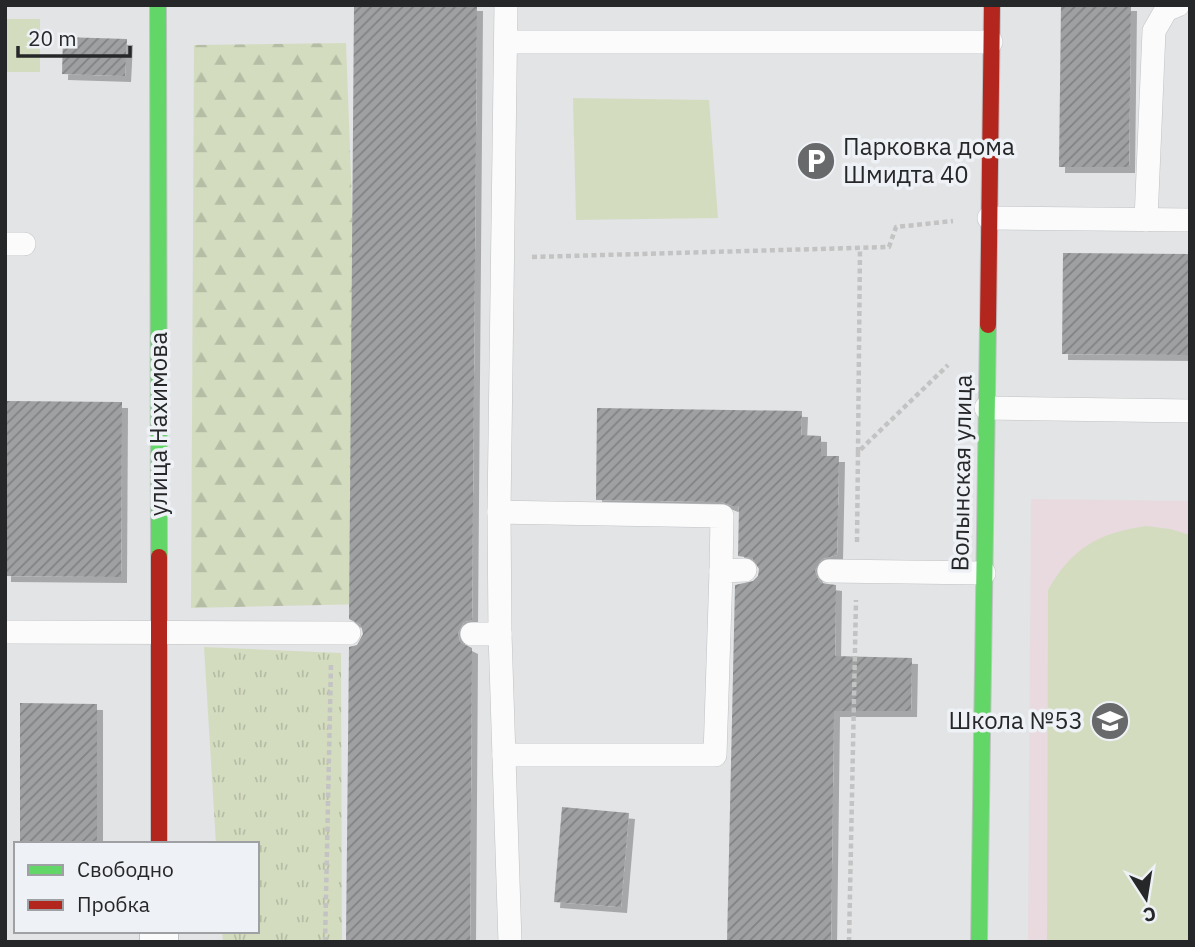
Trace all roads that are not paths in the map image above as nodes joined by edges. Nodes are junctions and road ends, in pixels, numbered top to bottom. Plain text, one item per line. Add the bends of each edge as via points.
1 (158, 5) edge
2 (506, 5) edge
3 (992, 5) edge
4 (1178, 5) edge
5 (506, 42) junction
6 (991, 42) junction
7 (989, 218) junction
8 (1146, 220) junction
9 (1190, 220) edge
10 (986, 408) junction
11 (1190, 411) edge
12 (499, 512) junction
13 (745, 570) dead end
14 (721, 571) junction
15 (829, 571) dead end
16 (984, 573) junction
17 (5, 632) edge
18 (159, 632) junction
19 (340, 633) road end
20 (472, 634) dead end
21 (500, 634) junction
22 (504, 755) junction
23 (159, 842) edge
24 (510, 942) edge
25 (979, 942) edge

1 - 18 street, улица Нахимова
2 - 5 lane
3 - 6 street, Волынская улица
4 - 8 lane via 1166,10 1154,31
5 - 6 lane
5 - 12 lane
6 - 7 street, Волынская улица
7 - 8 lane
7 - 10 street, Волынская улица
8 - 9 lane
10 - 11 lane
10 - 16 street, Волынская улица
12 - 14 lane via 722,516
12 - 21 lane
13 - 14 lane
14 - 22 lane via 715,755
15 - 16 lane
16 - 25 street, Волынская улица
17 - 18 lane
18 - 19 lane
18 - 23 street, улица Нахимова
20 - 21 lane
21 - 22 lane
22 - 24 lane

